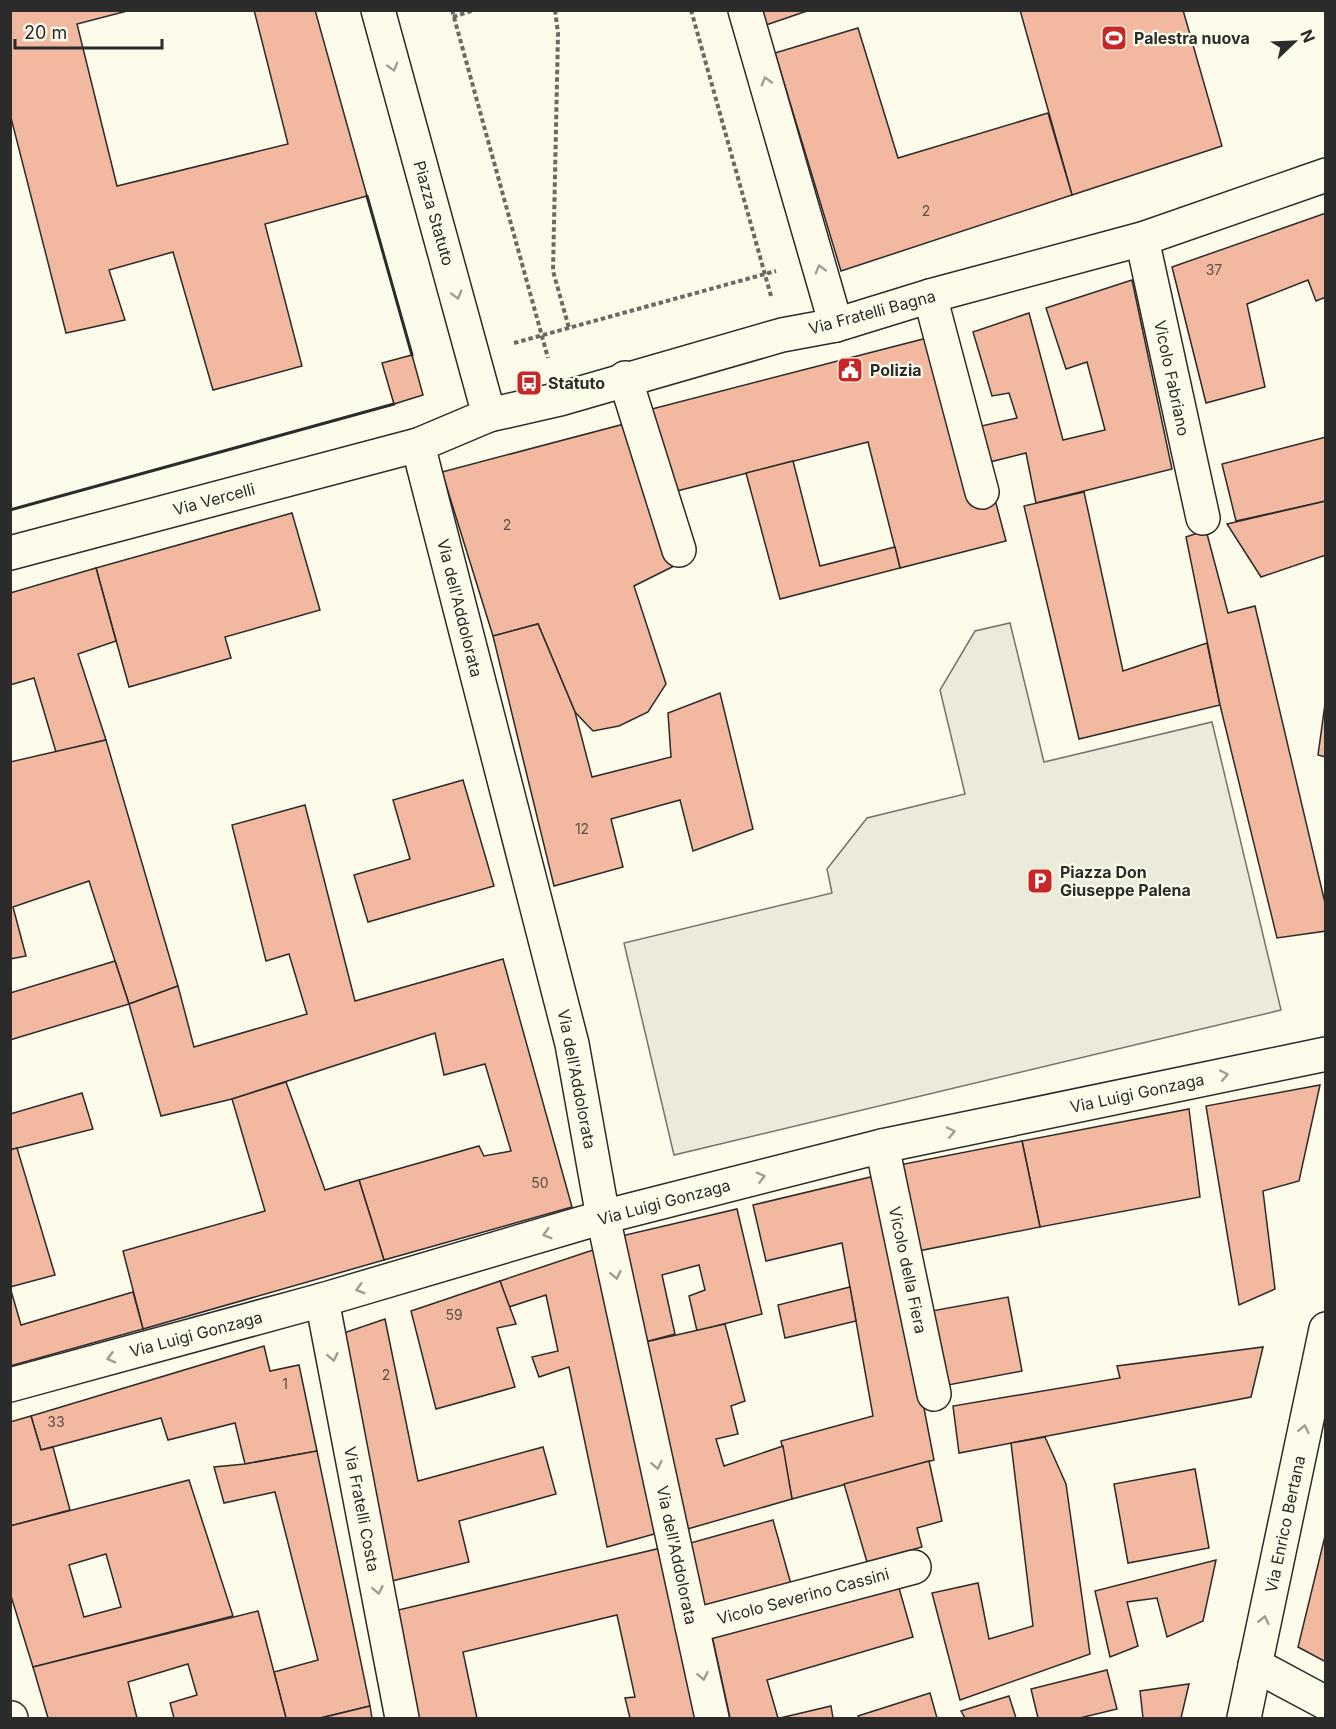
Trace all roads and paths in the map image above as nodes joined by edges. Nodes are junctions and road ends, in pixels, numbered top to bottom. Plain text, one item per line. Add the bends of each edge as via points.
1 (378, 10) edge
2 (452, 10) edge
3 (474, 10) edge
4 (555, 10) edge
5 (691, 10) edge
6 (745, 10) edge
7 (453, 17) junction
8 (1326, 175) edge
9 (1142, 238) junction
10 (817, 258) junction
11 (765, 274) junction
12 (930, 296) junction
13 (836, 325) junction
14 (569, 328) junction
15 (782, 335) junction
16 (541, 336) junction
17 (473, 354) junction
18 (625, 378) junction
19 (560, 399) junction
20 (489, 415) junction
21 (418, 445) junction
22 (982, 492) dead end
23 (1203, 518) dead end
24 (679, 550) dead end
25 (10, 553) edge
26 (1326, 1054) edge
27 (882, 1146) junction
28 (603, 1217) junction
29 (322, 1300) junction
30 (1326, 1329) edge
31 (10, 1385) edge
32 (934, 1394) dead end
33 (914, 1566) dead end
34 (692, 1626) junction
35 (1255, 1665) junction
36 (1326, 1703) edge
37 (1236, 1717) edge
38 (402, 1719) edge
39 (712, 1719) edge

1 -> 17 street, Piazza Statuto
2 - 7 path
3 - 7 path
4 - 14 path via 558,33 553,271
5 - 11 path
10 -> 6 street
7 - 16 path
8 - 9 street, Via Fratelli Bagna
9 - 12 street, Via Fratelli Bagna
9 - 23 street, Vicolo Fabriano
10 - 11 path
13 -> 10 street
11 - 14 path
11 - 15 path
12 - 13 street, Via Fratelli Bagna
12 - 22 street
13 - 15 street, Via Fratelli Bagna
14 - 16 path
15 - 18 street, Via Fratelli Bagna
16 - 17 path
16 - 19 path
17 - 20 street, Piazza Statuto
18 - 19 street, Via Fratelli Bagna
18 - 24 street
19 - 20 street, Via Fratelli Bagna
20 - 21 street, Via Fratelli Bagna
21 - 25 street, Via Vercelli
21 - 28 street, Via dell'Addolorata via 572,1044
27 -> 26 street, Via Luigi Gonzaga
28 -> 27 street, Via Luigi Gonzaga
27 - 32 street, Vicolo della Fiera
28 -> 29 street, Via Luigi Gonzaga
28 -> 34 street, Via dell'Addolorata
29 -> 31 street, Via Luigi Gonzaga
29 -> 38 street, Via Fratelli Costa
35 -> 30 street, Via Enrico Bertana
33 - 34 street, Vicolo Severino Cassini
34 -> 39 street, Via dell'Addolorata
35 - 36 street
35 - 37 street, Via Enrico Bertana

